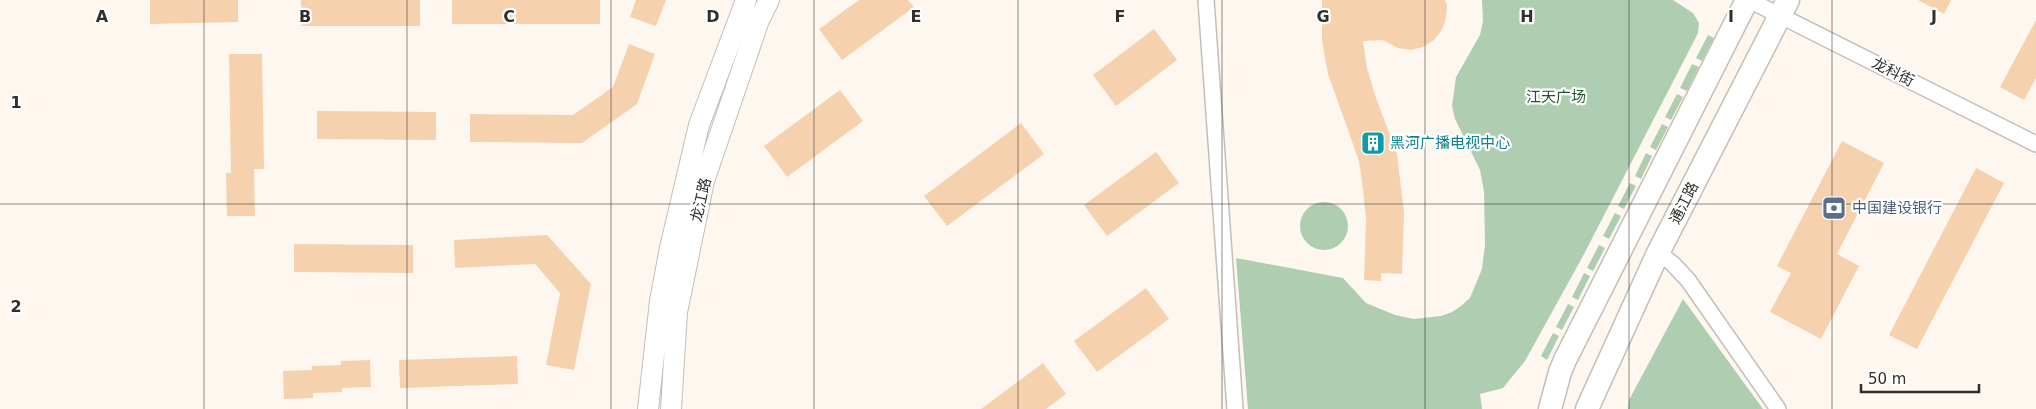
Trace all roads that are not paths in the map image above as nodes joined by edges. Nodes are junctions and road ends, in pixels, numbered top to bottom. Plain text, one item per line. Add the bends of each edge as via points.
1 (746, 0) edge
2 (769, 0) edge
3 (1206, 0) edge
4 (1748, 0) edge
5 (1784, 8) edge
6 (2036, 144) edge
7 (1658, 253) junction
8 (648, 409) edge
9 (670, 409) edge
10 (1235, 409) edge
11 (1550, 409) edge
12 (1587, 409) edge
13 (1778, 409) edge

1 - 8 street, 龙江路 via 699,126 660,302
2 - 9 street, 龙江路 via 759,20 704,180 677,312
3 - 10 street
4 - 5 street, 龙科街
4 - 11 main road via 1565,360
5 - 6 street, 龙科街
5 - 7 main road, 通江路
7 - 12 main road, 通江路
7 - 13 street via 1688,280

